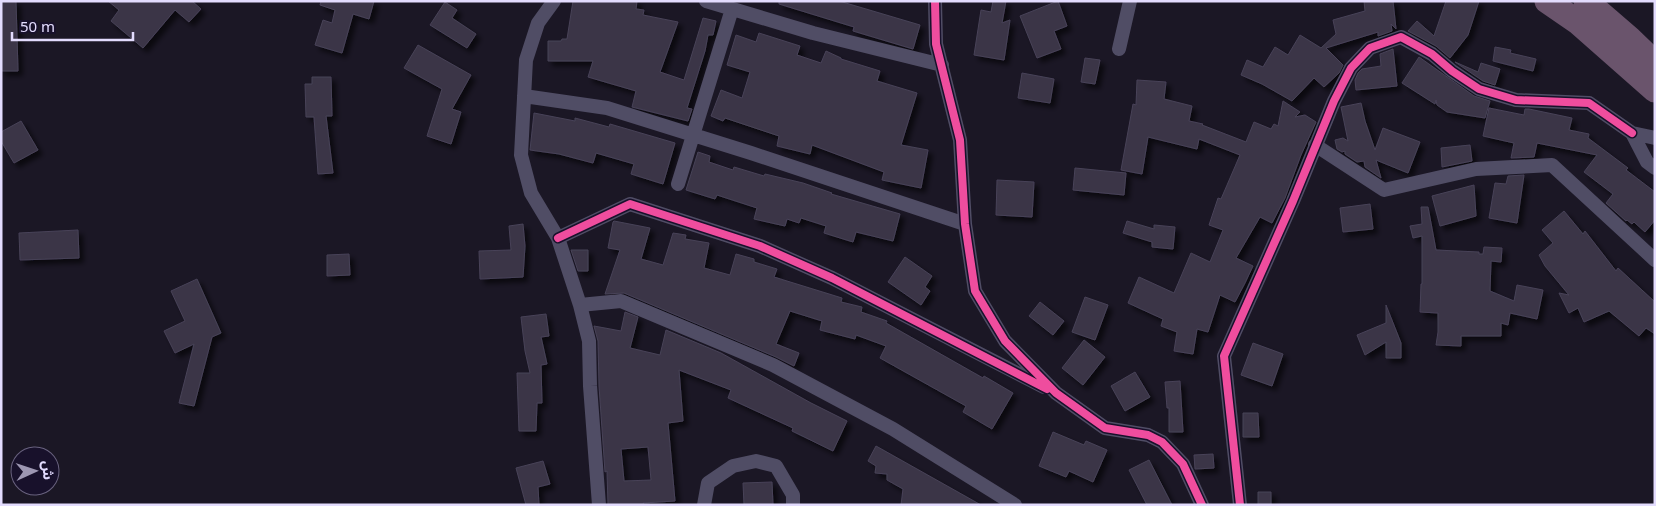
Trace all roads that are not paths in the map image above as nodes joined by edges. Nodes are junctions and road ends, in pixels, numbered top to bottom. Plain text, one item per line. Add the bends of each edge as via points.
1 (554, 1) edge
2 (706, 1) edge
3 (935, 1) edge
4 (1130, 1) edge
5 (1547, 1) edge
6 (1586, 1) edge
7 (732, 9) junction
8 (1119, 49) dead end
9 (1655, 63) edge
10 (942, 65) junction
11 (1655, 90) edge
12 (524, 96) junction
13 (1632, 133) junction
14 (694, 135) junction
15 (1655, 138) edge
16 (1315, 145) junction
17 (1655, 168) edge
18 (678, 184) dead end
19 (965, 224) junction
20 (558, 238) junction
21 (1655, 260) edge
22 (580, 305) junction
23 (1056, 393) junction
24 (1198, 504) edge
25 (599, 505) edge
26 (704, 505) edge
27 (793, 505) edge
28 (1015, 505) edge
29 (1240, 505) edge

1 - 12 street via 538,23 526,60
2 - 7 street
3 - 10 street via 936,44
4 - 8 street
5 - 11 highway via 1579,22
6 - 9 highway
7 - 10 street
7 - 14 street
10 - 19 street via 960,140
12 - 14 street via 607,108
12 - 20 street via 521,155 531,193
13 - 15 street
13 - 16 street via 1589,103 1516,100 1480,89 1432,54 1401,37 1370,48 1351,68
13 - 17 street via 1647,162
14 - 18 street
14 - 19 street
16 - 21 street via 1384,190 1476,169 1552,165
16 - 29 street via 1224,356
19 - 23 street via 976,291 1005,341
20 - 22 street
20 - 23 street via 630,204 760,246 832,278
22 - 25 street via 589,341
22 - 28 street via 620,301 773,365 893,429
23 - 24 street via 1105,428 1148,435 1162,442 1183,464
26 - 27 street via 708,483 733,466 756,461 776,466 793,495

